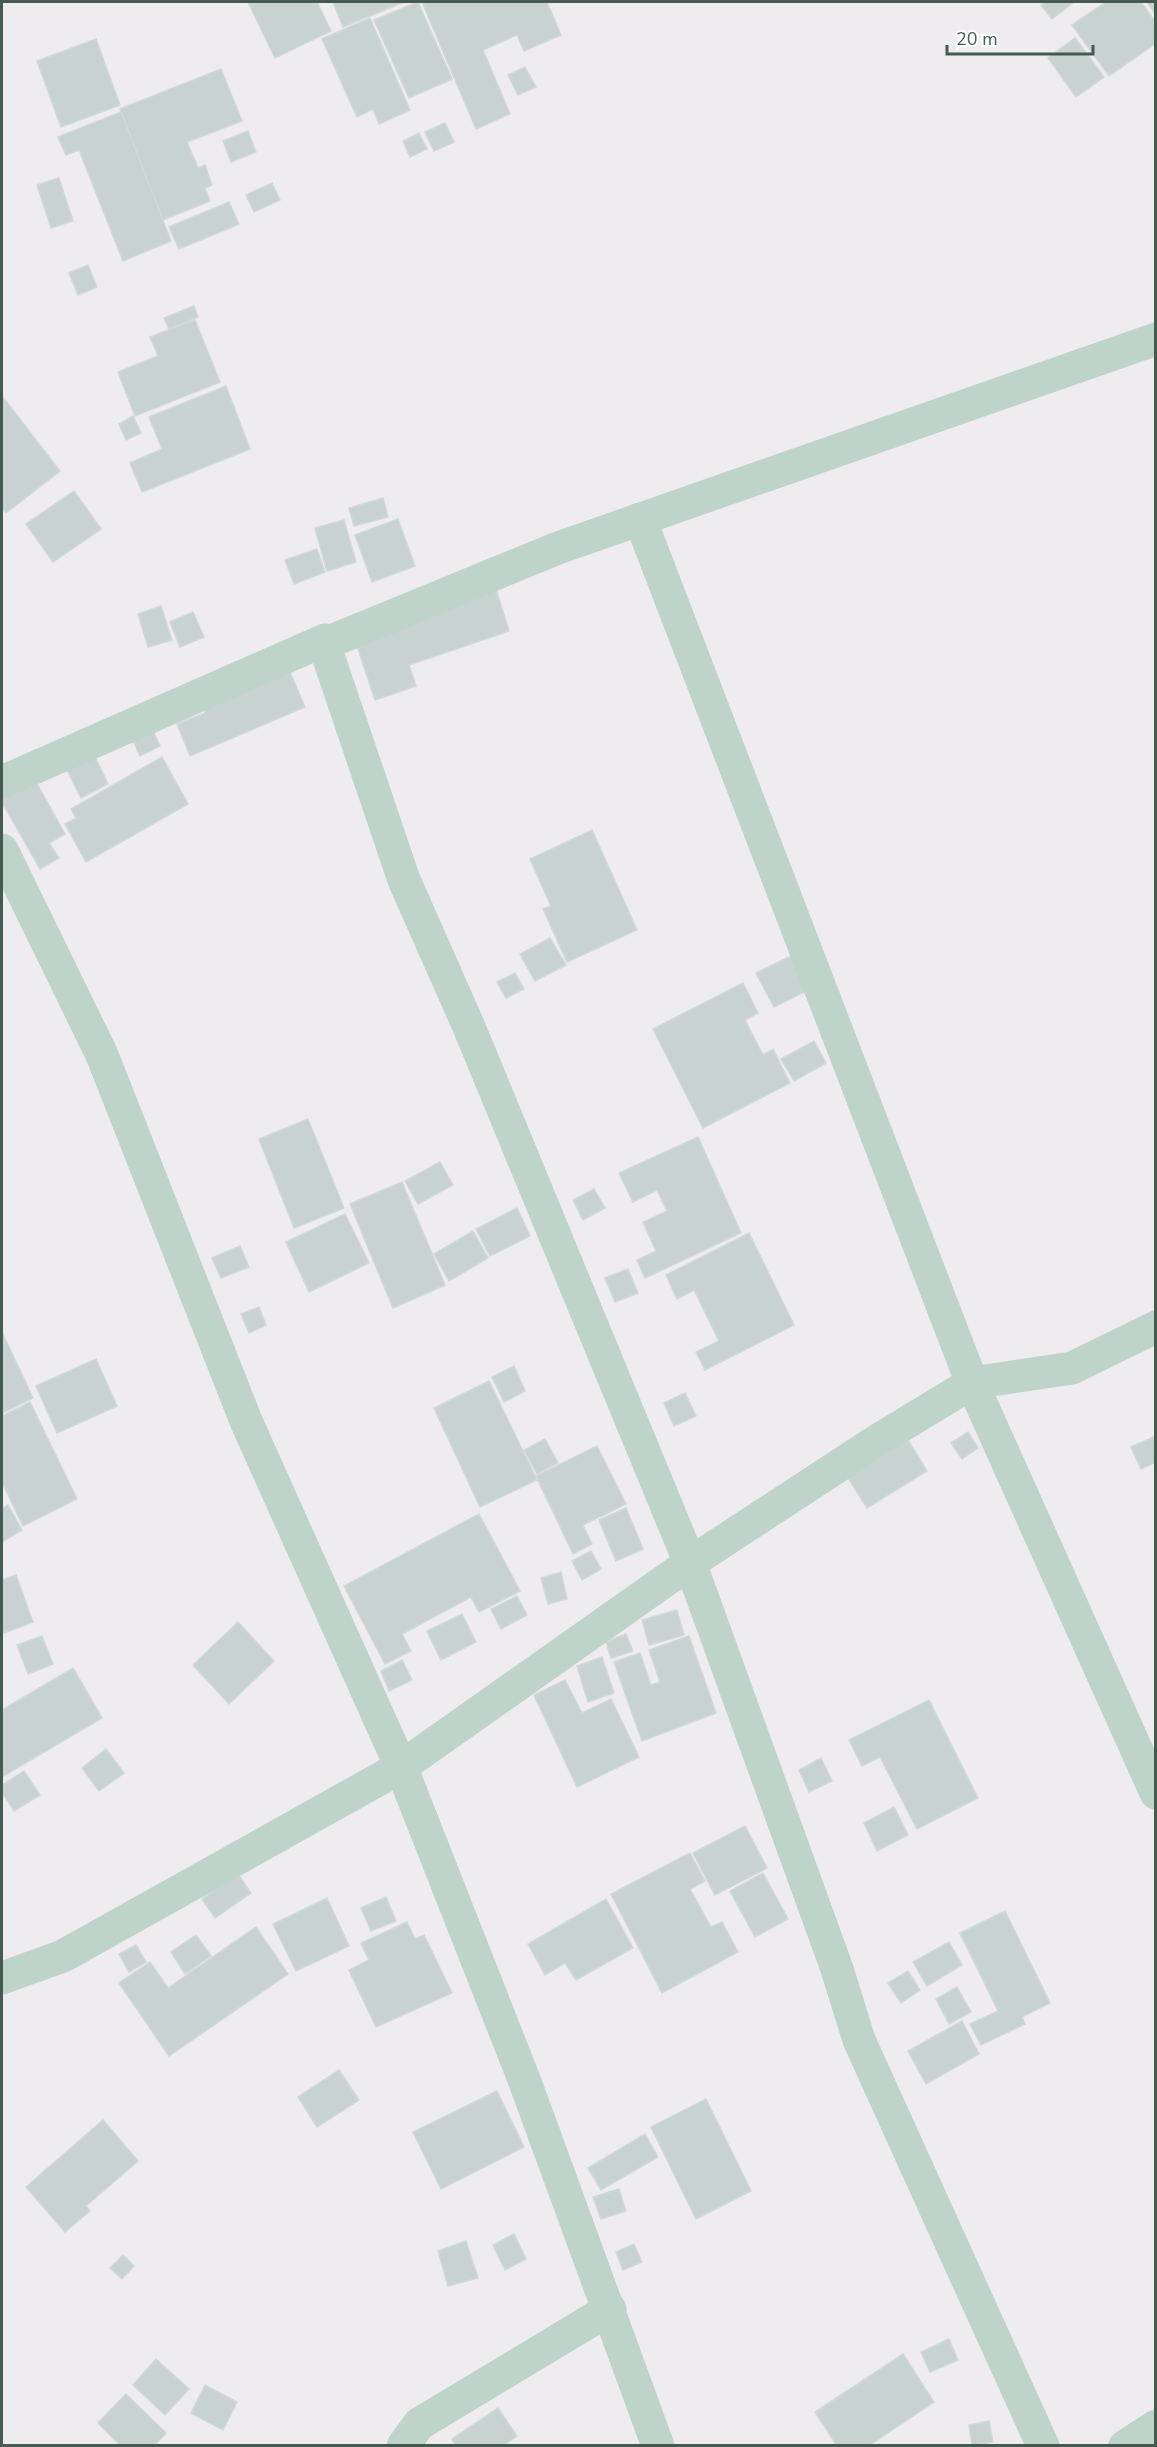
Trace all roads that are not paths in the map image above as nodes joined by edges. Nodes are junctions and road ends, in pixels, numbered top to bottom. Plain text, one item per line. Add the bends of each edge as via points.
1 (1155, 339) edge
2 (640, 519) junction
3 (324, 644) junction
4 (2, 782) edge
5 (2, 850) edge
6 (1155, 1327) edge
7 (972, 1383) junction
8 (690, 1563) junction
9 (401, 1767) junction
10 (1155, 1793) edge
11 (2, 1978) edge
12 (610, 2309) junction
13 (1155, 2426) edge
14 (403, 2445) edge
15 (658, 2445) edge
16 (1043, 2445) edge
17 (1125, 2445) edge

1 - 2 street
2 - 3 street via 558,548
2 - 7 street
3 - 4 street via 325,640
3 - 8 street via 404,880 469,1027
5 - 9 street via 102,1055 246,1421
6 - 7 street via 1072,1368
7 - 8 street
7 - 10 street
8 - 9 street
8 - 16 street via 859,2040
9 - 11 street via 63,1956
9 - 12 street
12 - 14 street via 419,2424
12 - 15 street
13 - 17 street

